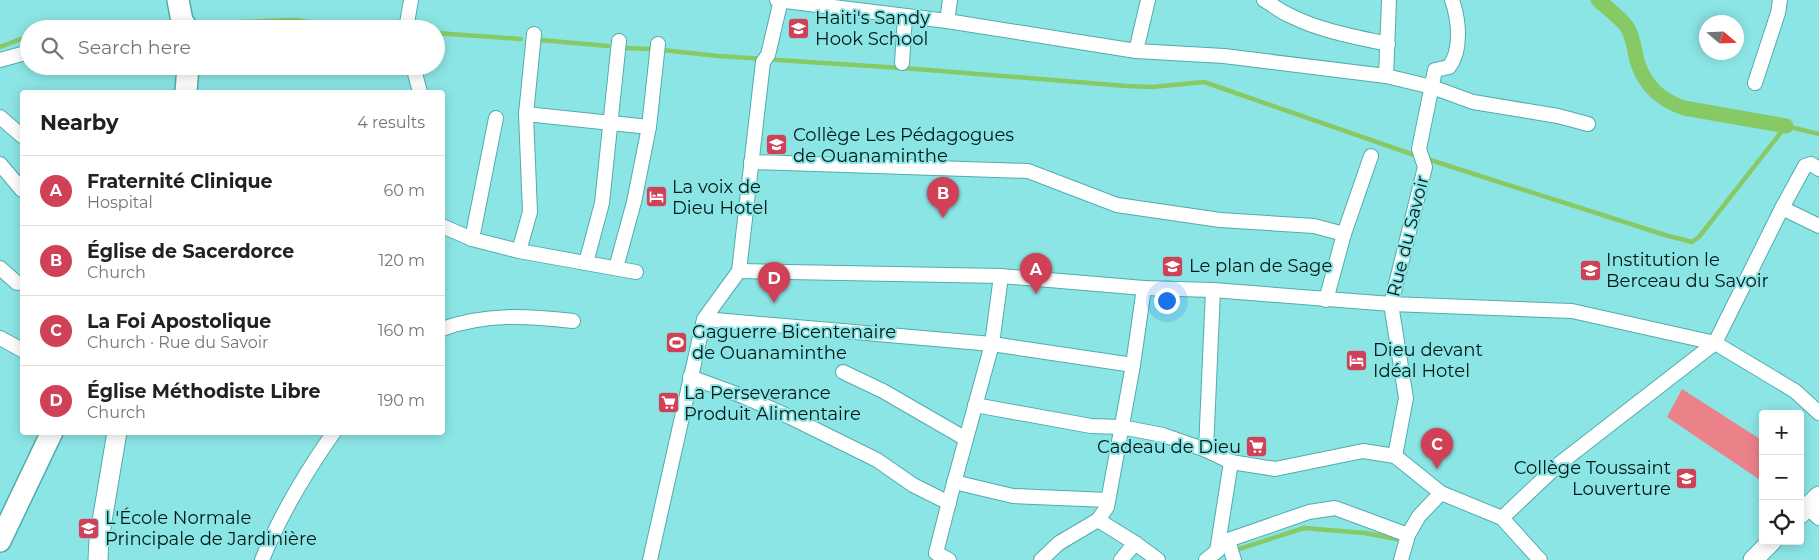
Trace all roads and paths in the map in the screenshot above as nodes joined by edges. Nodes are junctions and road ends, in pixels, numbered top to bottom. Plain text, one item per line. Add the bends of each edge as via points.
1 (178, 0) edge
2 (411, 0) edge
3 (780, 0) edge
4 (950, 0) edge
5 (1148, 0) edge
6 (1264, 0) edge
7 (1389, 0) edge
8 (1452, 0) edge
9 (1780, 0) edge
10 (905, 16) junction
11 (184, 20) edge
12 (407, 20) edge
13 (947, 21) junction
14 (534, 34) dead end
15 (619, 41) dead end
16 (658, 44) dead end
17 (1388, 44) junction
18 (1136, 51) junction
19 (20, 54) edge
20 (0, 60) edge
21 (902, 63) dead end
22 (187, 75) edge
23 (415, 75) edge
24 (1386, 76) junction
25 (1755, 82) dead end
26 (1432, 87) junction
27 (186, 90) edge
28 (419, 90) edge
29 (526, 114) junction
30 (0, 117) edge
31 (496, 118) dead end
32 (611, 123) junction
33 (1588, 124) dead end
34 (649, 127) junction
35 (20, 134) edge
36 (1371, 156) dead end
37 (751, 162) junction
38 (0, 164) edge
39 (1819, 169) edge
40 (20, 188) edge
41 (1782, 208) junction
42 (1819, 226) edge
43 (445, 227) edge
44 (1344, 234) junction
45 (472, 239) junction
46 (519, 251) junction
47 (586, 263) junction
48 (0, 268) edge
49 (616, 268) junction
50 (739, 271) junction
51 (636, 272) dead end
52 (1001, 276) junction
53 (17, 283) dead end
54 (1144, 288) junction
55 (1212, 290) junction
56 (1326, 300) junction
57 (1391, 304) junction
58 (704, 319) junction
59 (573, 322) dead end
60 (445, 329) edge
61 (0, 338) edge
62 (992, 344) junction
63 (1715, 344) junction
64 (20, 349) edge
65 (1133, 365) junction
66 (843, 372) dead end
67 (690, 377) junction
68 (975, 405) junction
69 (1819, 413) edge
70 (1121, 427) junction
71 (51, 435) edge
72 (117, 435) edge
73 (332, 435) edge
74 (966, 439) junction
75 (1206, 450) junction
76 (1395, 456) junction
77 (1231, 462) junction
78 (954, 482) junction
79 (1441, 492) junction
80 (1108, 500) junction
81 (949, 503) junction
82 (1502, 518) junction
83 (1098, 520) junction
84 (1408, 535) junction
85 (1228, 540) junction
86 (0, 541) edge
87 (1135, 543) junction
88 (1768, 545) edge
89 (1403, 555) edge
90 (1211, 556) edge
91 (98, 560) edge
92 (262, 560) edge
93 (650, 560) edge
94 (949, 560) edge
95 (1041, 560) edge
96 (1121, 560) edge
97 (1158, 560) edge
98 (1234, 560) edge
99 (1540, 560) edge
100 (1753, 560) edge

1 - 11 main road
2 - 12 street
3 - 10 street
3 - 37 street via 765,58
4 - 13 street
5 - 18 street
6 - 17 street via 1290,16 1340,34
7 - 17 street
8 - 26 street, Rue du Savoir via 1456,12 1456,58 1449,67 1435,70
9 - 25 street
10 - 13 street
10 - 21 street
13 - 18 street
14 - 29 street
15 - 32 street
16 - 34 street
17 - 24 street
18 - 24 street via 1224,56
19 - 20 street
22 - 27 main road
23 - 28 street
24 - 26 street
26 - 33 street via 1474,102
26 - 57 street, Rue du Savoir via 1421,156 1425,167
29 - 32 street
29 - 46 street via 530,212
30 - 35 street
31 - 45 street
32 - 34 street
32 - 47 street via 602,203
34 - 49 street
36 - 44 street
37 - 44 street via 1028,171 1117,205 1220,220 1314,226
37 - 50 street
38 - 40 street
39 - 41 street via 1811,164 1805,166
41 - 42 street
41 - 63 street
43 - 45 street
44 - 56 street
45 - 46 street
46 - 47 street
47 - 49 street
48 - 53 street
49 - 51 street
50 - 52 street
50 - 58 street
52 - 54 street
52 - 62 street
54 - 55 street
54 - 65 street
55 - 56 street
55 - 75 street
56 - 57 street
57 - 63 street via 1572,311
57 - 76 street, Rue du Savoir via 1406,398
58 - 62 street
58 - 67 street
59 - 60 street via 529,316 492,318
61 - 64 street
62 - 65 street
62 - 68 street
63 - 69 street via 1795,390
63 - 82 street via 1559,464
65 - 70 street
66 - 74 street
67 - 81 street via 790,417 877,460 913,485
67 - 93 street
68 - 70 street via 1091,426
68 - 74 street
70 - 75 street via 1164,435
70 - 80 street
71 - 86 main road
72 - 91 street
73 - 92 street via 312,463
74 - 78 street
75 - 77 street
76 - 77 street via 1364,451 1275,469
76 - 79 street
77 - 90 street
78 - 80 street via 1013,496
78 - 81 street
79 - 82 street
79 - 84 street via 1419,516
80 - 83 street
81 - 94 street via 936,553
82 - 99 street
83 - 87 street
83 - 95 street via 1059,543
84 - 85 street via 1335,508 1309,512
84 - 89 street
85 - 90 street
85 - 98 street
87 - 96 street
87 - 97 street
88 - 100 street

